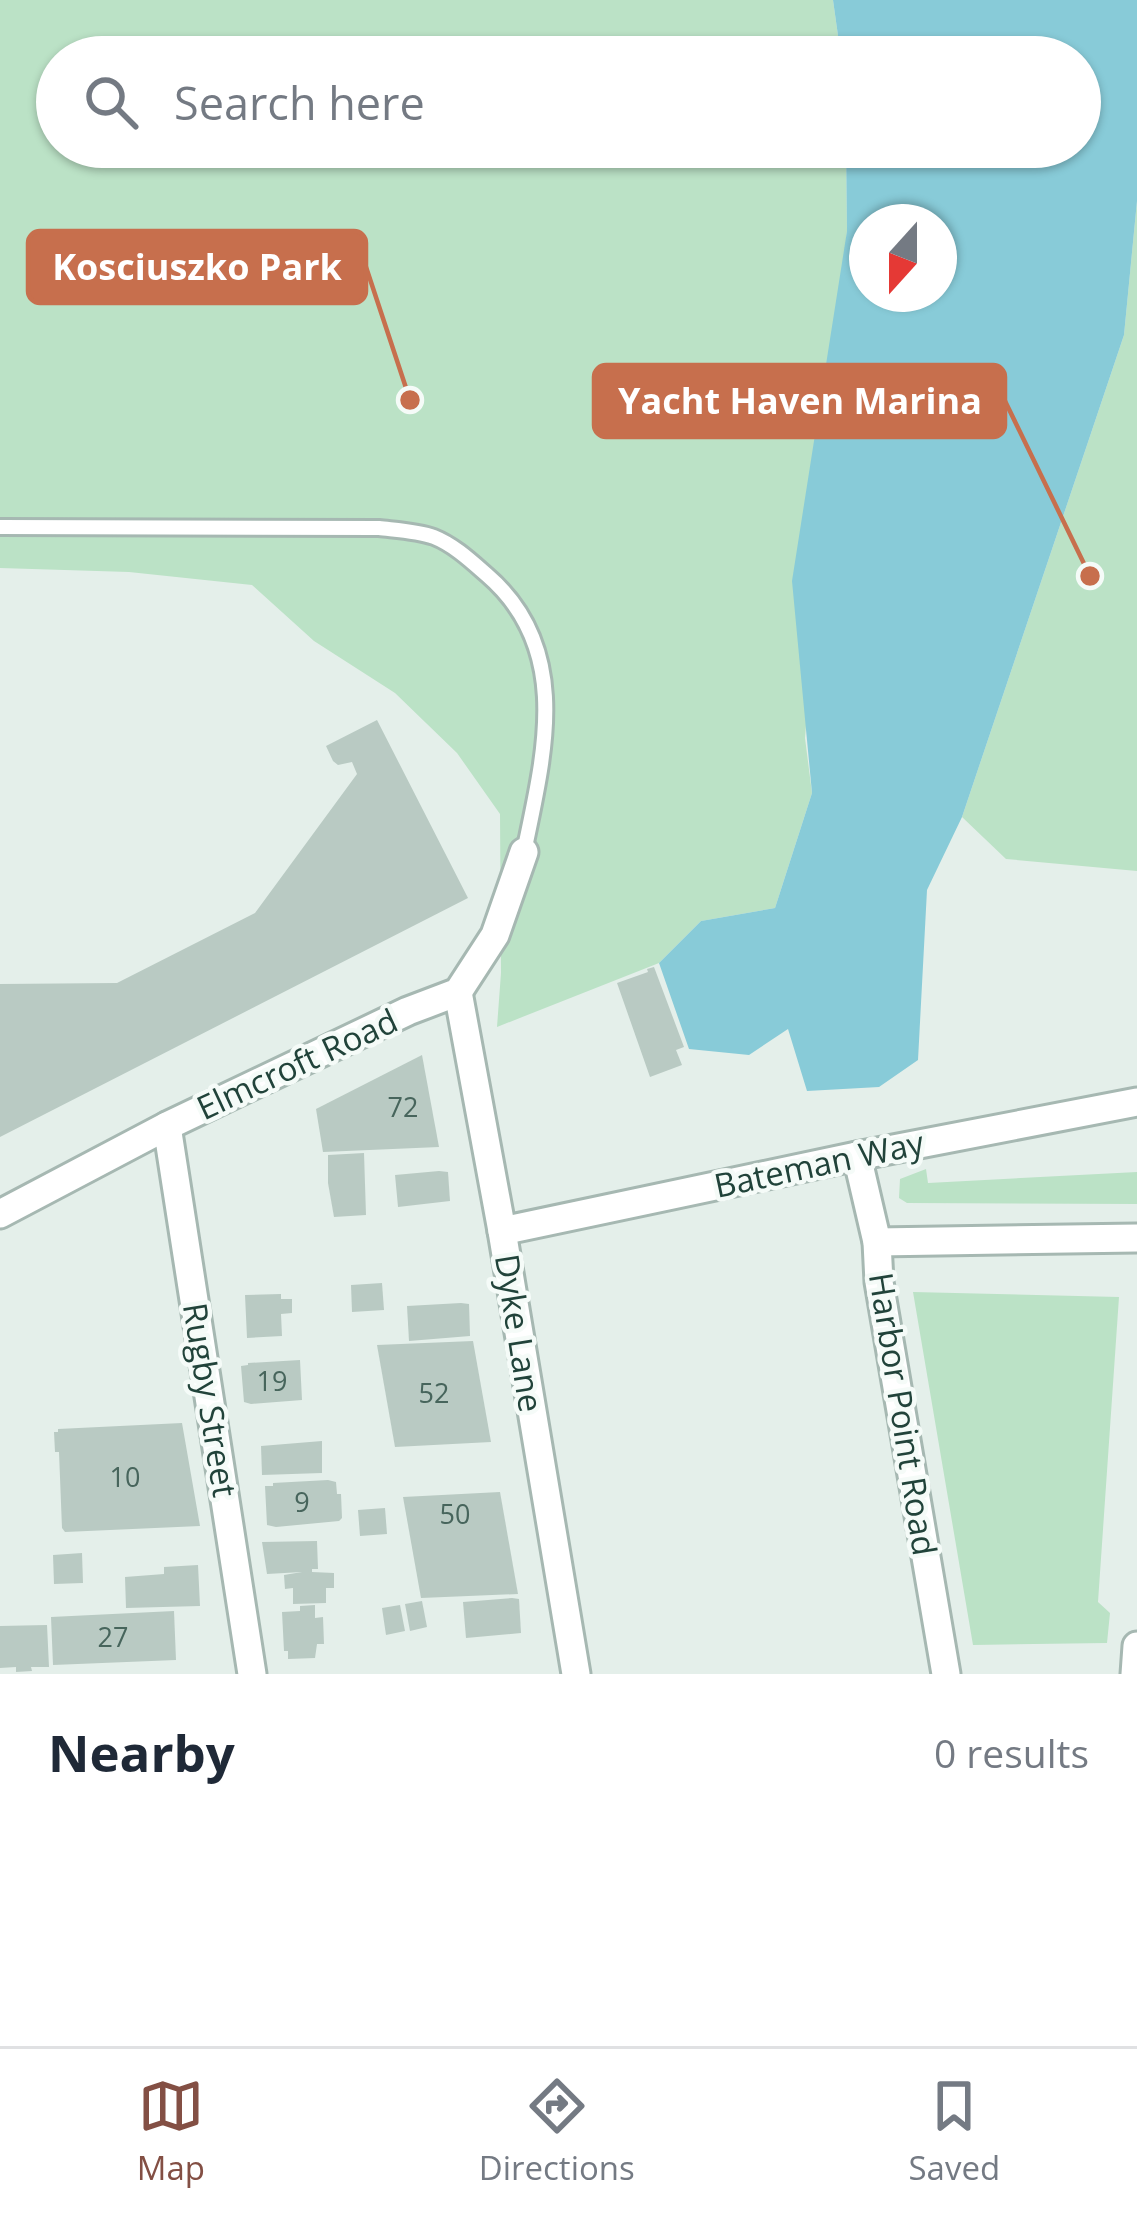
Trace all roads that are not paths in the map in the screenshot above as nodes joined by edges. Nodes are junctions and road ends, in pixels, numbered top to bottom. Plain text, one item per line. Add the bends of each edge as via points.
1 (0, 527) edge
2 (524, 852) joint
3 (458, 992) junction
4 (1137, 1102) edge
5 (167, 1126) junction
6 (857, 1156) junction
7 (0, 1214) edge
8 (502, 1231) junction
9 (1137, 1238) edge
10 (877, 1242) junction
11 (1137, 1646) edge
12 (252, 1674) edge
13 (576, 1674) edge
14 (946, 1674) edge
15 (1135, 1674) edge

1 - 2 lane via 379,527 433,537 465,556 512,601 531,633 547,695
2 - 3 street via 495,935
3 - 5 street, Elmcroft Road
3 - 8 street, Dyke Lane
4 - 6 street, Bateman Way
5 - 7 street, Elmcroft Road
5 - 12 street, Rugby Street
6 - 8 street, Bateman Way
6 - 10 street, Harbor Point Road
8 - 13 street, Dyke Lane
9 - 10 street
10 - 14 street, Harbor Point Road
11 - 15 street

